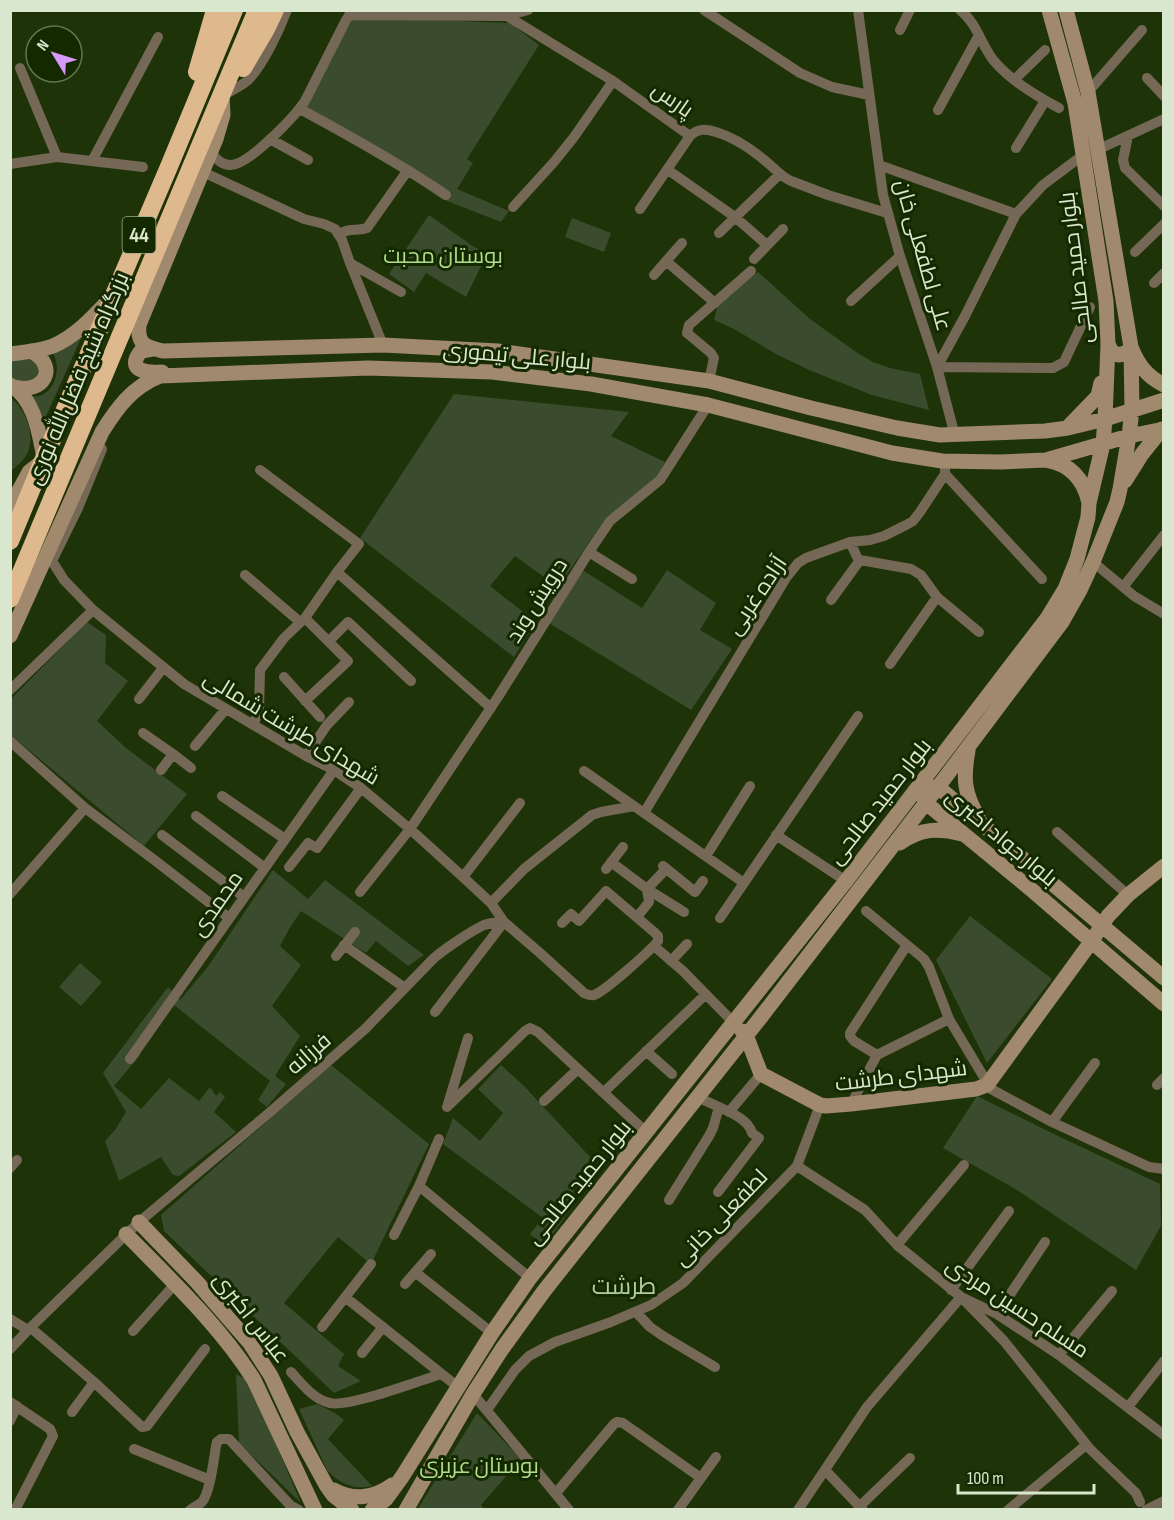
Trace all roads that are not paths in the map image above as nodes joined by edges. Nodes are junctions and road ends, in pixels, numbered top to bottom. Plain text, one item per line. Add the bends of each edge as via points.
1 (215, 10) edge
2 (234, 10) edge
3 (257, 10) edge
4 (274, 10) edge
5 (287, 10) edge
6 (528, 10) edge
7 (704, 10) edge
8 (858, 10) edge
9 (910, 10) edge
10 (960, 10) edge
11 (1049, 10) edge
12 (1066, 10) edge
13 (351, 13) edge
14 (507, 16) junction
15 (900, 30) dead end
16 (1142, 30) dead end
17 (979, 35) junction
18 (159, 37) dead end
19 (1045, 50) dead end
20 (20, 68) dead end
21 (1147, 78) dead end
22 (1014, 80) junction
23 (613, 81) junction
24 (1088, 92) junction
25 (869, 95) junction
26 (222, 96) junction
27 (1164, 96) edge
28 (1045, 101) junction
29 (1059, 108) dead end
30 (300, 109) junction
31 (938, 110) dead end
32 (1164, 119) edge
33 (690, 136) junction
34 (1128, 136) junction
35 (270, 139) junction
36 (1016, 148) dead end
37 (211, 152) junction
38 (1090, 153) junction
39 (57, 157) junction
40 (308, 160) dead end
41 (92, 161) junction
42 (10, 164) edge
43 (879, 165) junction
44 (143, 167) dead end
45 (168, 169) junction
46 (408, 170) junction
47 (668, 170) junction
48 (203, 172) junction
49 (780, 174) junction
50 (446, 195) dead end
51 (1164, 206) edge
52 (513, 207) dead end
53 (640, 209) dead end
54 (887, 213) junction
55 (1016, 214) junction
56 (735, 218) junction
57 (1164, 224) edge
58 (783, 229) dead end
59 (719, 233) dead end
60 (339, 234) junction
61 (682, 243) dead end
62 (767, 245) junction
63 (1135, 252) dead end
64 (900, 256) junction
65 (754, 259) dead end
66 (666, 261) junction
67 (350, 263) junction
68 (752, 271) dead end
69 (1164, 273) edge
70 (654, 275) dead end
71 (1154, 283) dead end
72 (400, 292) dead end
73 (113, 295) junction
74 (851, 301) dead end
75 (715, 303) junction
76 (1090, 307) dead end
77 (1108, 344) junction
78 (383, 345) junction
79 (1131, 347) junction
80 (153, 349) junction
81 (31, 351) junction
82 (10, 354) edge
83 (937, 367) junction
84 (205, 374) junction
85 (709, 381) junction
86 (1164, 385) edge
87 (12, 386) edge
88 (1164, 400) edge
89 (708, 405) junction
90 (1132, 410) junction
91 (111, 418) junction
92 (1105, 419) junction
93 (1068, 428) junction
94 (1163, 429) edge
95 (1045, 431) junction
96 (955, 436) junction
97 (1129, 436) junction
98 (1103, 444) junction
99 (43, 460) junction
100 (1046, 460) junction
101 (944, 467) junction
102 (260, 470) dead end
103 (1119, 496) junction
104 (1089, 502) junction
105 (10, 507) edge
106 (1164, 535) edge
107 (10, 541) edge
108 (850, 542) junction
109 (589, 552) junction
110 (860, 560) junction
111 (1093, 562) junction
112 (338, 572) junction
113 (245, 575) dead end
114 (632, 579) dead end
115 (1042, 579) dead end
116 (1124, 586) junction
117 (937, 597) junction
118 (10, 599) edge
119 (831, 600) dead end
120 (93, 610) junction
121 (1164, 614) edge
122 (303, 620) junction
123 (979, 632) dead end
124 (10, 636) edge
125 (329, 641) junction
126 (890, 664) dead end
127 (163, 668) junction
128 (284, 677) dead end
129 (411, 681) dead end
130 (10, 690) edge
131 (139, 699) dead end
132 (305, 701) junction
133 (349, 702) dead end
134 (490, 708) junction
135 (225, 710) junction
136 (858, 716) dead end
137 (320, 717) dead end
138 (253, 726) junction
139 (142, 733) dead end
140 (10, 741) edge
141 (969, 746) junction
142 (195, 747) dead end
143 (173, 754) junction
144 (306, 756) junction
145 (190, 768) dead end
146 (161, 770) dead end
147 (334, 770) junction
148 (584, 771) dead end
149 (750, 786) dead end
150 (360, 788) junction
151 (919, 788) junction
152 (938, 788) junction
153 (222, 796) dead end
154 (520, 803) dead end
155 (926, 803) junction
156 (85, 808) junction
157 (639, 809) junction
158 (196, 816) dead end
159 (983, 824) junction
160 (410, 829) junction
161 (1057, 832) dead end
162 (162, 834) dead end
163 (776, 835) junction
164 (965, 835) junction
165 (285, 840) junction
166 (890, 842) junction
167 (623, 847) dead end
168 (706, 856) junction
169 (1164, 866) edge
170 (289, 867) dead end
171 (265, 868) junction
172 (463, 877) junction
173 (703, 881) dead end
174 (846, 881) junction
175 (744, 883) junction
176 (647, 889) junction
177 (360, 892) dead end
178 (10, 894) edge
179 (1128, 895) junction
180 (244, 897) junction
181 (491, 903) junction
182 (866, 911) dead end
183 (684, 912) dead end
184 (637, 917) junction
185 (229, 918) junction
186 (720, 918) dead end
187 (504, 922) junction
188 (562, 923) dead end
189 (1102, 925) junction
190 (355, 932) dead end
191 (1091, 942) junction
192 (687, 944) dead end
193 (344, 945) junction
194 (907, 945) junction
195 (654, 946) junction
196 (336, 956) dead end
197 (671, 962) junction
198 (1164, 978) edge
199 (405, 988) junction
200 (705, 995) junction
201 (1164, 1004) edge
202 (435, 1012) dead end
203 (949, 1019) junction
204 (734, 1023) junction
205 (746, 1035) junction
206 (468, 1038) dead end
207 (646, 1051) junction
208 (877, 1055) junction
209 (130, 1059) dead end
210 (1095, 1063) dead end
211 (577, 1070) junction
212 (672, 1074) dead end
213 (760, 1074) junction
214 (987, 1085) junction
215 (604, 1092) junction
216 (697, 1097) junction
217 (544, 1101) dead end
218 (851, 1104) junction
219 (820, 1106) junction
220 (719, 1107) junction
221 (729, 1112) junction
222 (1052, 1122) junction
223 (646, 1132) junction
224 (439, 1139) dead end
225 (964, 1165) dead end
226 (797, 1166) junction
227 (1164, 1169) edge
228 (418, 1186) junction
229 (717, 1192) dead end
230 (669, 1200) dead end
231 (1009, 1211) dead end
232 (139, 1222) junction
233 (126, 1234) junction
234 (394, 1235) dead end
235 (1046, 1242) dead end
236 (897, 1245) junction
237 (431, 1254) dead end
238 (371, 1264) dead end
239 (415, 1272) junction
240 (530, 1278) junction
241 (175, 1284) junction
242 (405, 1284) dead end
243 (951, 1290) junction
244 (1112, 1291) dead end
245 (345, 1297) junction
246 (961, 1297) junction
247 (636, 1312) junction
248 (997, 1314) junction
249 (10, 1319) edge
250 (322, 1327) dead end
251 (383, 1327) junction
252 (29, 1329) junction
253 (133, 1331) dead end
254 (492, 1333) junction
255 (10, 1349) edge
256 (205, 1349) dead end
257 (362, 1353) dead end
258 (1059, 1355) junction
259 (1164, 1361) edge
260 (715, 1367) dead end
261 (291, 1372) dead end
262 (442, 1374) junction
263 (94, 1382) junction
264 (458, 1387) junction
265 (473, 1394) junction
266 (14, 1404) edge
267 (1128, 1407) junction
268 (487, 1410) junction
269 (72, 1412) dead end
270 (10, 1421) edge
271 (1164, 1435) edge
272 (1086, 1445) junction
273 (134, 1449) dead end
274 (716, 1457) dead end
275 (910, 1458) dead end
276 (825, 1470) junction
277 (402, 1477) junction
278 (701, 1479) junction
279 (210, 1480) junction
280 (326, 1485) junction
281 (556, 1493) junction
282 (1163, 1503) edge
283 (1143, 1506) edge
284 (307, 1508) edge
285 (861, 1508) edge
286 (15, 1509) edge
287 (189, 1509) edge
288 (352, 1509) edge
289 (372, 1509) edge
290 (406, 1509) edge
291 (569, 1509) edge
292 (678, 1509) edge
293 (798, 1509) edge
294 (1008, 1509) edge

1 - 45 highway
2 - 45 highway, بزرگراه شیخ فضل‌الله نوری / 44
3 - 26 highway, بزرگراه شیخ فضل‌الله نوری / 44
4 - 26 highway via 246,63
5 - 26 street via 257,69 248,80
6 - 14 street
7 - 25 street via 800,73 832,87
8 - 25 street, علی لطفعلی خان
9 - 15 street
10 - 17 street
11 - 38 main road, بلوار حمید صالحی
12 - 24 main road, بلوار حمید صالحی
13 - 14 street
13 - 30 street
14 - 23 street, پارس
16 - 24 street
17 - 22 street via 993,60
17 - 31 street
18 - 41 street
19 - 22 street
20 - 39 street
21 - 27 street
22 - 28 street
23 - 33 street, پارس
23 - 52 street via 574,137
24 - 38 main road, بلوار حمید صالحی
25 - 43 street, علی لطفعلی خان
26 - 37 main road via 223,115
26 - 118 highway, بزرگراه شیخ فضل‌الله نوری / 44
28 - 29 street
28 - 36 street
30 - 35 street
30 - 46 street
32 - 34 street
33 - 47 street
33 - 49 street, پارس via 707,129 734,139
34 - 38 street
34 - 51 street via 1125,168
35 - 37 street via 236,164 225,164
35 - 40 street
37 - 48 main road
38 - 55 street via 1043,185
38 - 77 main road, بلوار حمید صالحی
38 - 79 main road, بلوار حمید صالحی
39 - 41 street
39 - 42 street
41 - 44 street
43 - 54 street, علی لطفعلی خان
43 - 55 street
45 - 73 highway, بزرگراه شیخ فضل‌الله نوری / 44
46 - 50 street
46 - 60 street via 367,228
47 - 53 street
47 - 56 street
48 - 60 street via 304,219 332,227
48 - 80 main road via 139,325 138,336
49 - 54 street, پارس via 828,195
49 - 56 street
54 - 64 street, علی لطفعلی خان
55 - 83 street
56 - 59 street
56 - 62 street
57 - 63 street
58 - 62 street
60 - 67 street
61 - 66 street
62 - 65 street
64 - 74 street
64 - 83 street, علی لطفعلی خان
66 - 70 street
66 - 75 street
67 - 72 street
67 - 78 street
68 - 75 street
69 - 71 street
73 - 81 main road via 67,339
73 - 99 highway, بزرگراه شیخ فضل‌الله نوری / 44
75 - 85 street via 687,329 714,358
76 - 83 street via 1064,362 1053,368
77 - 79 main road via 1116,355
77 - 92 main road, بلوار حمید صالحی
77 - 93 main road via 1098,396
78 - 80 main road, بلوار علی تیموری
78 - 85 main road, بلوار علی تیموری via 498,351
79 - 86 main road via 1145,373
79 - 90 main road, بلوار حمید صالحی
80 - 84 main road via 137,356 136,366 141,371
81 - 82 main road
81 - 87 main road via 44,361 46,375 34,388
83 - 96 street, علی لطفعلی خان
84 - 89 main road, بلوار علی تیموری via 368,368 492,372 591,384
84 - 91 main road, بلوار علی تیموری via 152,379 128,396
85 - 96 main road, بلوار علی تیموری via 886,426
87 - 99 main road via 33,413
88 - 90 main road, بلوار علی تیموری
89 - 101 main road, بلوار علی تیموری
89 - 109 street, درویش‌ وند via 660,480 610,521
90 - 92 main road, بلوار علی تیموری
90 - 97 main road, بلوار حمید صالحی
91 - 120 street, شهدای طرشت شمالی via 78,508 51,560
91 - 124 main road, بلوار علی تیموری via 94,447
92 - 93 main road, بلوار علی تیموری
92 - 98 main road, بلوار حمید صالحی
93 - 95 main road, بلوار علی تیموری
94 - 97 main road, بلوار علی تیموری
94 - 103 main road via 1142,454
95 - 96 main road, بلوار علی تیموری
95 - 100 main road via 1060,436 1062,441
97 - 98 main road, بلوار علی تیموری
97 - 103 main road, بلوار حمید صالحی
98 - 100 main road, بلوار علی تیموری
98 - 104 main road, بلوار حمید صالحی
99 - 105 main road via 29,472
99 - 107 highway, بزرگراه شیخ فضل‌الله نوری / 44
100 - 101 main road, بلوار علی تیموری
100 - 104 main road via 1058,462 1076,474
101 - 108 street, آزاده غربی via 913,521 884,536
101 - 115 street
102 - 112 street via 359,544
103 - 104 main road via 1104,486
103 - 111 main road, بلوار حمید صالحی
104 - 151 main road, بلوار حمید صالحی via 1077,559 1065,589
106 - 116 street
108 - 110 street
108 - 157 street, آزاده غربی via 806,558 793,569
109 - 114 street
109 - 134 street, درویش‌ وند
110 - 117 street via 911,569 921,575
110 - 119 street
111 - 116 street
111 - 141 main road, بلوار حمید صالحی via 1062,622
112 - 122 street
112 - 134 street
113 - 122 street
116 - 121 street
117 - 123 street
117 - 126 street
120 - 127 street, شهدای طرشت شمالی
120 - 130 street
122 - 125 street
122 - 138 street via 260,670 260,711
125 - 129 street via 348,622
125 - 132 street via 348,661
127 - 131 street
127 - 135 street, شهدای طرشت شمالی
128 - 132 street
132 - 137 street
133 - 144 street
134 - 160 street, درویش‌ وند
135 - 138 street, شهدای طرشت شمالی
135 - 142 street
136 - 163 street
138 - 144 street, شهدای طرشت شمالی
139 - 143 street
140 - 156 street
141 - 152 main road, بلوار حمید صالحی
141 - 159 main road via 966,791
143 - 145 street
143 - 146 street
144 - 147 street, شهدای طرشت شمالی
147 - 150 street, شهدای طرشت شمالی
147 - 165 street, محمدی
148 - 157 street
149 - 168 street
150 - 160 street, شهدای طرشت شمالی
150 - 170 street via 317,848 308,843
151 - 152 main road, بلوار جواد اکبری
151 - 155 main road, بلوار جواد اکبری
151 - 166 main road, بلوار حمید صالحی
152 - 155 main road, بلوار حمید صالحی
152 - 159 main road, بلوار جواد اکبری
153 - 165 street
154 - 172 street
155 - 164 main road, بلوار جواد اکبری
155 - 166 main road, بلوار حمید صالحی
156 - 178 street
156 - 185 street
157 - 168 street
157 - 181 street via 592,815 524,869
158 - 171 street
159 - 189 main road, بلوار جواد اکبری
160 - 172 street, شهدای طرشت شمالی
160 - 177 street, درویش‌ وند
161 - 179 street
162 - 180 street
163 - 174 street
163 - 175 street
164 - 166 main road via 926,831
164 - 191 main road, بلوار جواد اکبری
165 - 171 street, محمدی
166 - 174 main road, بلوار حمید صالحی
166 - 205 main road, بلوار حمید صالحی
167 - 176 street via 608,865
168 - 175 street
169 - 179 main road
171 - 180 street, محمدی
172 - 181 street, شهدای طرشت شمالی
173 - 176 street via 694,892 664,867
174 - 204 main road, بلوار حمید صالحی
175 - 186 street
176 - 183 street
176 - 184 street via 649,902
179 - 189 main road
180 - 185 street, محمدی
181 - 187 street, شهدای طرشت شمالی
182 - 194 street
184 - 188 street via 606,891 579,921 571,914
184 - 195 street via 657,936
185 - 209 street, محمدی
187 - 195 street, شهدای طرشت شمالی via 588,995 618,977
187 - 199 street, فرزانه via 483,925 447,948
187 - 202 street
189 - 191 main road
189 - 198 main road, بلوار جواد اکبری
190 - 193 street
191 - 201 main road, بلوار جواد اکبری
191 - 214 main road
192 - 197 street
193 - 196 street
193 - 199 street
194 - 203 street via 929,967
194 - 208 street via 850,1033 854,1041
195 - 197 street
197 - 200 street
199 - 232 street, فرزانه via 365,1029
200 - 204 street
200 - 207 street
203 - 208 street
203 - 214 street
204 - 205 main road
204 - 223 main road, بلوار حمید صالحی
205 - 213 main road
205 - 216 main road, بلوار حمید صالحی
206 - 211 street via 447,1107 530,1028
207 - 212 street
207 - 215 street
208 - 218 street
210 - 222 street
211 - 215 street
211 - 217 street
213 - 219 main road, شهدای طرشت
213 - 221 street
214 - 218 main road, شهدای طرشت
214 - 222 street
215 - 223 street
216 - 220 street
216 - 265 main road, بلوار حمید صالحی via 544,1291
218 - 219 main road, شهدای طرشت
219 - 226 street, لطفعلی خانی
220 - 221 street
220 - 230 street via 709,1136
221 - 229 street via 759,1138
222 - 227 street via 1149,1167
223 - 240 main road, بلوار حمید صالحی
224 - 228 street
225 - 236 street
226 - 236 street, مسلم حسین مردی via 871,1215
226 - 247 street, لطفعلی خانی via 683,1283
228 - 234 street
228 - 240 street
231 - 243 street
232 - 233 street, فرزانه
232 - 280 main road, عباس اکبری via 196,1281 260,1357
233 - 241 main road, عباس اکبری
233 - 252 street, فرزانه
235 - 248 street
236 - 243 street, مسلم حسین مردی
237 - 239 street
238 - 245 street
239 - 242 street
239 - 254 street
240 - 254 main road, بلوار حمید صالحی
241 - 253 street
241 - 284 main road, عباس اکبری via 237,1354 254,1380
243 - 246 street, مسلم حسین مردی
244 - 258 street
245 - 250 street
245 - 251 street
246 - 248 street, مسلم حسین مردی
246 - 272 street via 1004,1341
246 - 276 street via 867,1407
247 - 260 street via 663,1336
247 - 268 street, لطفعلی خانی via 555,1342 529,1356
248 - 258 street, مسلم حسین مردی
249 - 252 street
251 - 257 street
251 - 262 street
252 - 255 street, فرزانه
252 - 263 street
254 - 264 main road, بلوار حمید صالحی
256 - 263 street via 145,1428
258 - 267 street, مسلم حسین مردی
259 - 267 street
261 - 262 street via 314,1395 331,1404 350,1402
262 - 264 street
263 - 269 street
264 - 277 main road, بلوار حمید صالحی
265 - 268 street
265 - 290 main road, بلوار حمید صالحی
266 - 270 street
266 - 286 street via 50,1429 53,1436
267 - 271 street, مسلم حسین مردی
268 - 281 street
272 - 283 street via 1136,1493
272 - 294 street
273 - 279 street
274 - 278 street
275 - 285 street
276 - 285 street
276 - 293 street
277 - 280 main road via 386,1489 361,1498 346,1496
277 - 289 main road, بلوار حمید صالحی via 386,1499
278 - 281 street via 617,1422
278 - 292 street
279 - 284 street via 217,1442 229,1439 291,1505
279 - 287 street via 202,1502
280 - 288 main road, عباس اکبری
281 - 291 street
282 - 283 street

